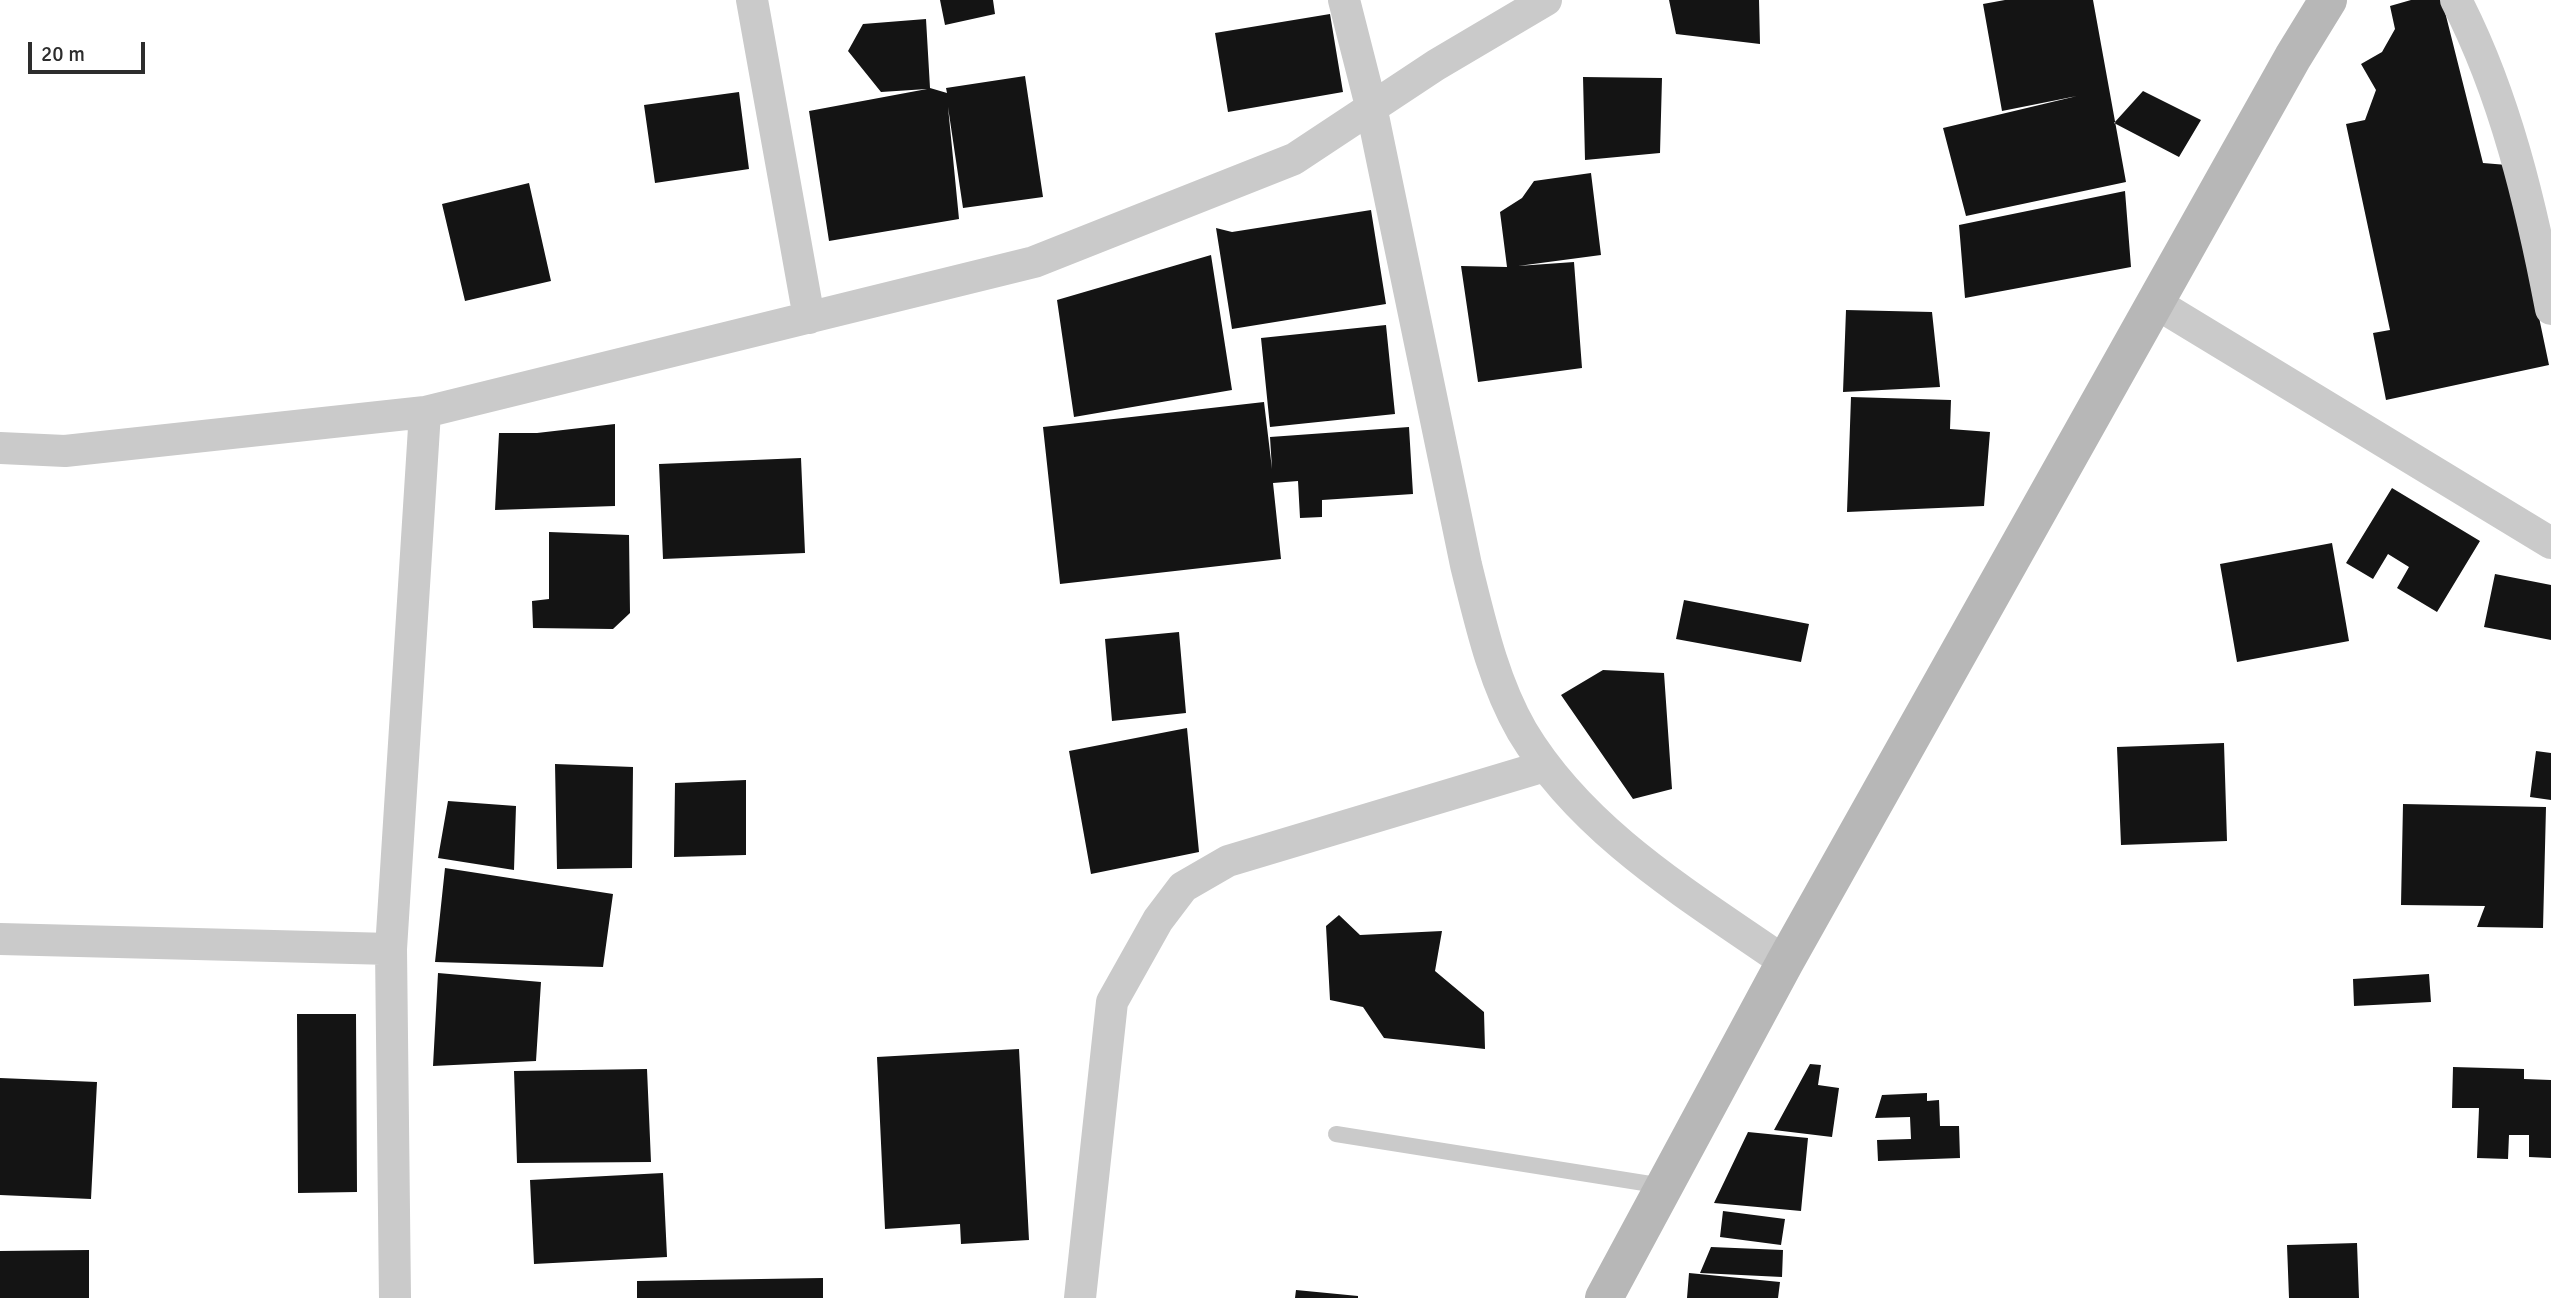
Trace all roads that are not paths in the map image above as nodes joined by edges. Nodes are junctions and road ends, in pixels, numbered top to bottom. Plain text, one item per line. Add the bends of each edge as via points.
1 (751, 0) edge
2 (1344, 0) edge
3 (1546, 0) edge
4 (2328, 0) edge
5 (2456, 0) edge
6 (1371, 106) junction
7 (2154, 302) junction
8 (2551, 309) edge
9 (809, 318) junction
10 (425, 412) junction
11 (0, 448) edge
12 (2551, 543) edge
13 (1545, 765) junction
14 (0, 939) edge
15 (391, 949) junction
16 (1785, 962) junction
17 (1336, 1134) dead end
18 (1665, 1186) junction
19 (395, 1298) edge
20 (1080, 1298) edge
21 (1604, 1298) edge

1 - 9 street
2 - 6 street
3 - 6 street
4 - 7 main road
5 - 8 street via 2483,51 2536,232
6 - 9 street via 1294,159 1046,257
6 - 13 street via 1485,639 1521,729
7 - 12 street
7 - 16 main road
9 - 10 street
10 - 11 street via 65,451
10 - 15 street
13 - 16 street via 1640,862
13 - 20 street via 1228,861 1183,887 1158,920 1112,1002
14 - 15 street
15 - 19 street
16 - 18 main road
17 - 18 lane
18 - 21 main road

